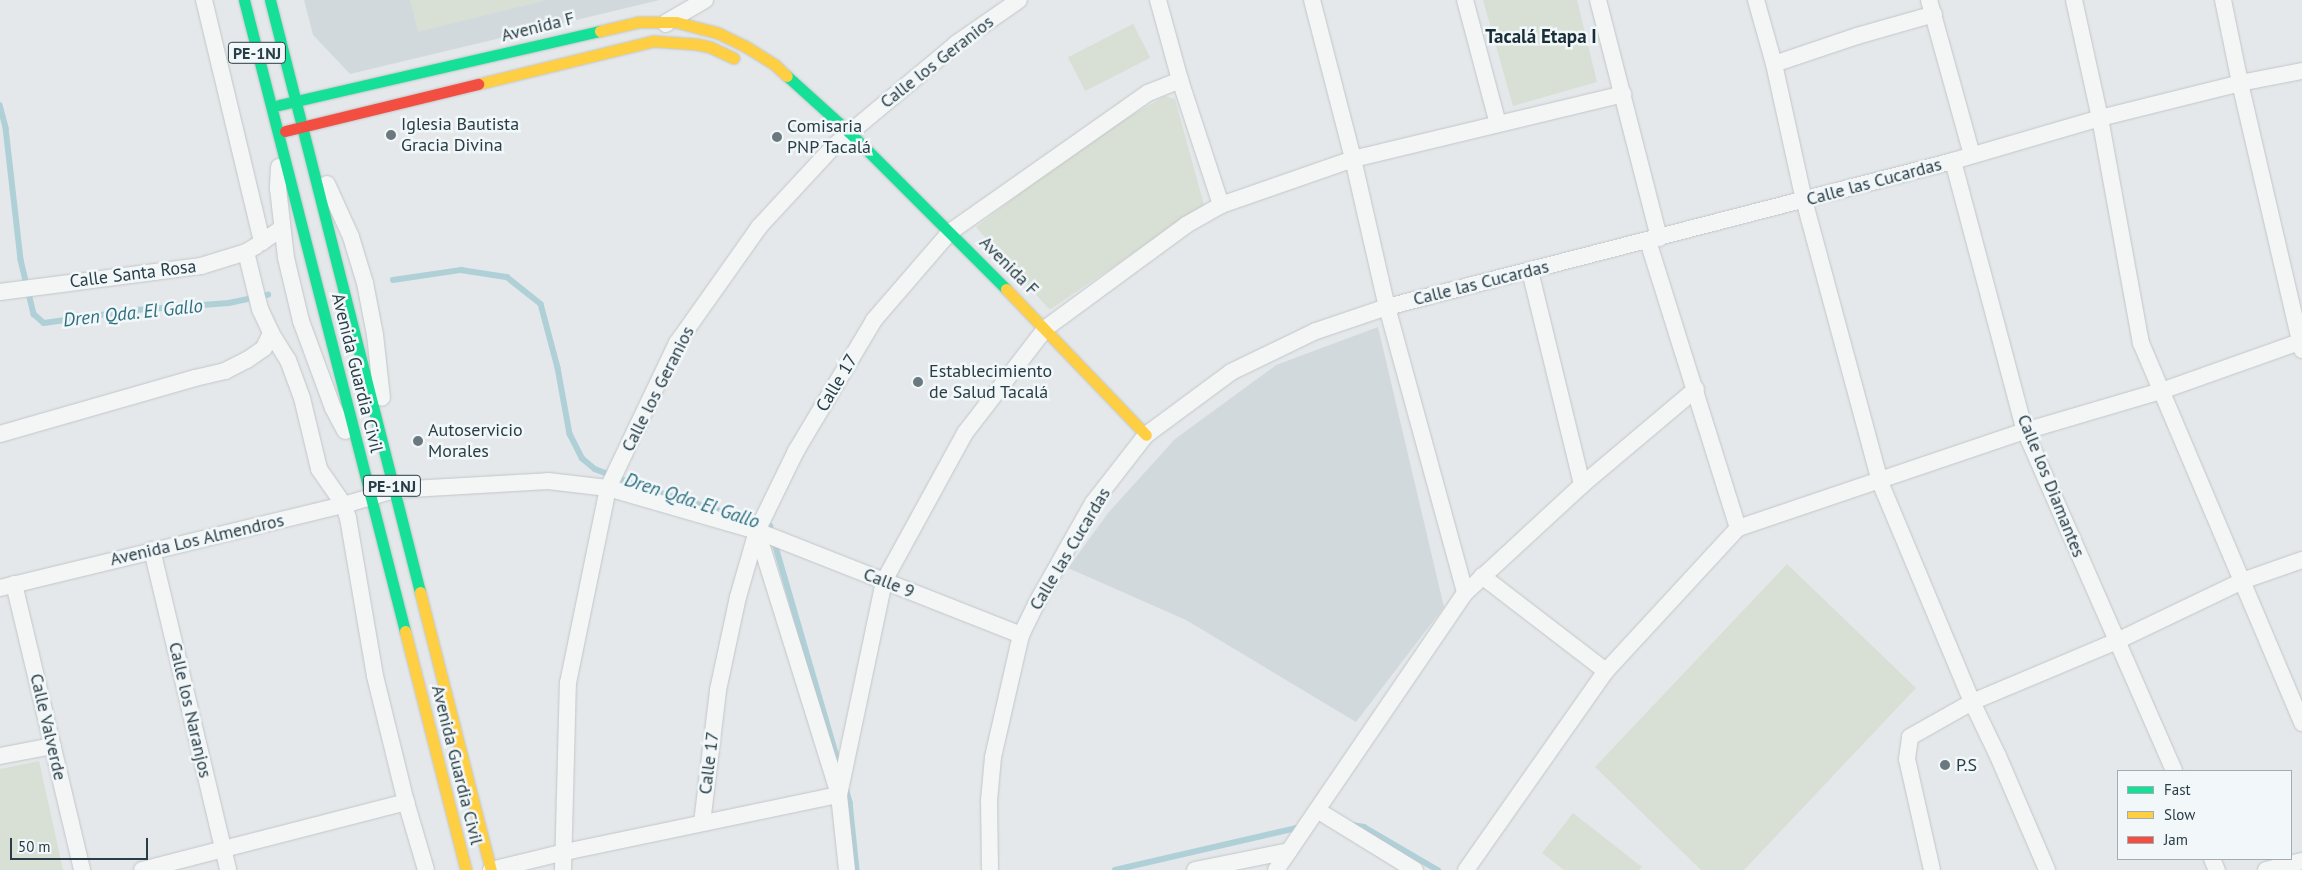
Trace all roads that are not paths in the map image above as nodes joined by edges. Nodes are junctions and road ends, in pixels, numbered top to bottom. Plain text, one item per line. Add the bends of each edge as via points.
1 (204, 0) edge
2 (244, 0) edge
3 (270, 0) edge
4 (705, 0) edge
5 (1019, 0) edge
6 (1158, 0) edge
7 (1312, 0) edge
8 (1465, 0) edge
9 (1598, 0) edge
10 (1756, 0) edge
11 (2074, 0) edge
12 (2223, 0) edge
13 (1931, 7) edge
14 (667, 22) junction
15 (662, 41) junction
16 (1774, 64) junction
17 (749, 66) dead end
18 (2302, 71) edge
19 (773, 80) dead end
20 (1180, 80) junction
21 (2240, 82) junction
22 (1623, 94) junction
23 (297, 101) junction
24 (271, 106) junction
25 (2100, 118) junction
26 (1498, 124) junction
27 (846, 130) junction
28 (304, 133) junction
29 (280, 137) junction
30 (1972, 155) junction
31 (1353, 159) junction
32 (1952, 161) junction
33 (1804, 200) junction
34 (1221, 204) junction
35 (282, 228) junction
36 (950, 232) junction
37 (1654, 239) junction
38 (262, 242) junction
39 (246, 252) junction
40 (1530, 271) junction
41 (0, 292) edge
42 (1387, 307) junction
43 (1046, 328) junction
44 (271, 333) junction
45 (2301, 344) edge
46 (1696, 389) junction
47 (2161, 391) junction
48 (2025, 431) junction
49 (0, 434) edge
50 (1146, 435) junction
51 (385, 455) junction
52 (362, 463) junction
53 (1880, 482) junction
54 (1582, 485) junction
55 (608, 488) junction
56 (394, 490) junction
57 (371, 498) junction
58 (344, 505) junction
59 (1738, 528) junction
60 (757, 532) junction
61 (152, 550) junction
62 (2302, 560) edge
63 (1482, 576) junction
64 (884, 581) junction
65 (2242, 581) junction
66 (7, 586) edge
67 (1465, 593) junction
68 (1022, 635) junction
69 (2117, 641) junction
70 (1606, 671) junction
71 (1972, 702) junction
72 (2302, 723) edge
73 (53, 746) junction
74 (0, 756) edge
75 (2174, 770) edge
76 (839, 795) junction
77 (406, 802) junction
78 (1317, 810) junction
79 (702, 824) junction
80 (223, 850) junction
81 (1288, 851) junction
82 (565, 852) junction
83 (2302, 861) edge
84 (82, 870) edge
85 (142, 870) edge
86 (228, 870) edge
87 (426, 870) edge
88 (466, 870) edge
89 (491, 870) edge
90 (564, 870) edge
91 (847, 870) edge
92 (990, 870) edge
93 (1195, 870) edge
94 (1276, 870) edge
95 (1416, 870) edge
96 (1466, 870) edge
97 (1932, 870) edge
98 (2047, 870) edge
99 (2266, 870) edge

1 - 38 street
2 - 24 main road, Avenida Guardia Civil / PE-1NJ
3 - 23 main road, Avenida Guardia Civil / PE-1NJ
4 - 14 street
5 - 27 street, Calle los Geranios via 957,43
6 - 20 street
7 - 31 street
8 - 26 street
9 - 22 street
10 - 16 street
11 - 25 street
12 - 21 street
13 - 16 street
13 - 30 street
14 - 15 street
14 - 23 main road, Avenida F via 652,20 623,24
14 - 27 main road, Avenida F via 690,24 718,33 759,54
15 - 17 main road via 710,47
15 - 28 main road
16 - 33 street
18 - 21 street, Calle las Cucardas
19 - 27 main road, Avenida F
20 - 34 street
20 - 36 street, Calle 17 via 1148,93
21 - 25 street, Calle las Cucardas
21 - 45 street
22 - 26 street
22 - 37 street
23 - 24 main road, Avenida F
23 - 28 main road, Avenida Guardia Civil / PE-1NJ
24 - 29 main road, Avenida Guardia Civil / PE-1NJ
25 - 30 street, Calle las Cucardas
25 - 47 street via 2141,343
26 - 31 street
27 - 36 main road, Avenida F
27 - 55 street, Calle los Geranios via 759,228 677,343
28 - 29 main road
28 - 51 main road, Avenida Guardia Civil / PE-1NJ
28 - 51 street via 351,237 365,283 379,369
29 - 35 street via 278,188
29 - 52 main road, Avenida Guardia Civil / PE-1NJ
30 - 32 street, Calle las Cucardas
31 - 34 street
31 - 42 street
32 - 33 street, Calle las Cucardas
32 - 48 street, Calle los Diamantes
33 - 37 street, Calle las Cucardas
33 - 53 street
34 - 43 street via 1186,225
35 - 38 street, Calle Santa Rosa
35 - 52 street via 301,322 333,408
36 - 43 main road, Avenida F
36 - 60 street, Calle 17 via 874,320 796,451
37 - 40 street, Calle las Cucardas
37 - 46 street
38 - 39 street, Calle Santa Rosa
39 - 41 street, Calle Santa Rosa via 201,266
39 - 44 street via 252,284
40 - 42 street, Calle las Cucardas
40 - 54 street
42 - 50 street, Calle las Cucardas via 1316,331 1231,372
42 - 67 street
43 - 50 main road, Avenida F
43 - 64 street via 965,433
44 - 49 street via 264,348 225,371
44 - 58 street via 295,376 319,469
45 - 47 street
46 - 54 street
46 - 59 street
47 - 48 street
47 - 65 street
48 - 53 street
48 - 69 street, Calle los Diamantes
50 - 68 street, Calle las Cucardas via 1093,502
51 - 56 main road, Avenida Guardia Civil / PE-1NJ
52 - 57 main road, Avenida Guardia Civil / PE-1NJ
53 - 59 street
53 - 71 street
54 - 63 street
55 - 56 street, Avenida Los Almendros via 548,481
55 - 60 street, Calle 9
55 - 82 street, Calle los Geranios via 568,683
56 - 57 street, Avenida Los Almendros
56 - 89 main road, Avenida Guardia Civil / PE-1NJ
57 - 58 street, Avenida Los Almendros
57 - 88 main road, Avenida Guardia Civil / PE-1NJ
58 - 61 street, Avenida Los Almendros
58 - 77 street via 375,676
59 - 70 street
60 - 64 street, Calle 9
60 - 76 street
60 - 79 street, Calle 17 via 738,597 718,690
61 - 66 street, Avenida Los Almendros
61 - 80 street, Calle los Naranjos
62 - 65 street
63 - 67 street
63 - 70 street
64 - 68 street, Calle 9
64 - 76 street
65 - 69 street
65 - 72 street
66 - 73 street, Calle Valverde
67 - 78 street
68 - 92 street, Calle las Cucardas via 993,757
69 - 71 street
69 - 75 street, Calle los Diamantes
70 - 96 street
71 - 97 street via 1910,737 1908,743 1907,759
71 - 98 street
73 - 74 street
73 - 84 street, Calle Valverde
76 - 79 street
76 - 91 street
77 - 80 street
77 - 87 street
78 - 81 street
78 - 95 street
79 - 82 street
80 - 85 street
80 - 86 street, Calle los Naranjos
81 - 93 street
81 - 94 street
82 - 89 street
82 - 90 street, Calle los Geranios
83 - 99 street

